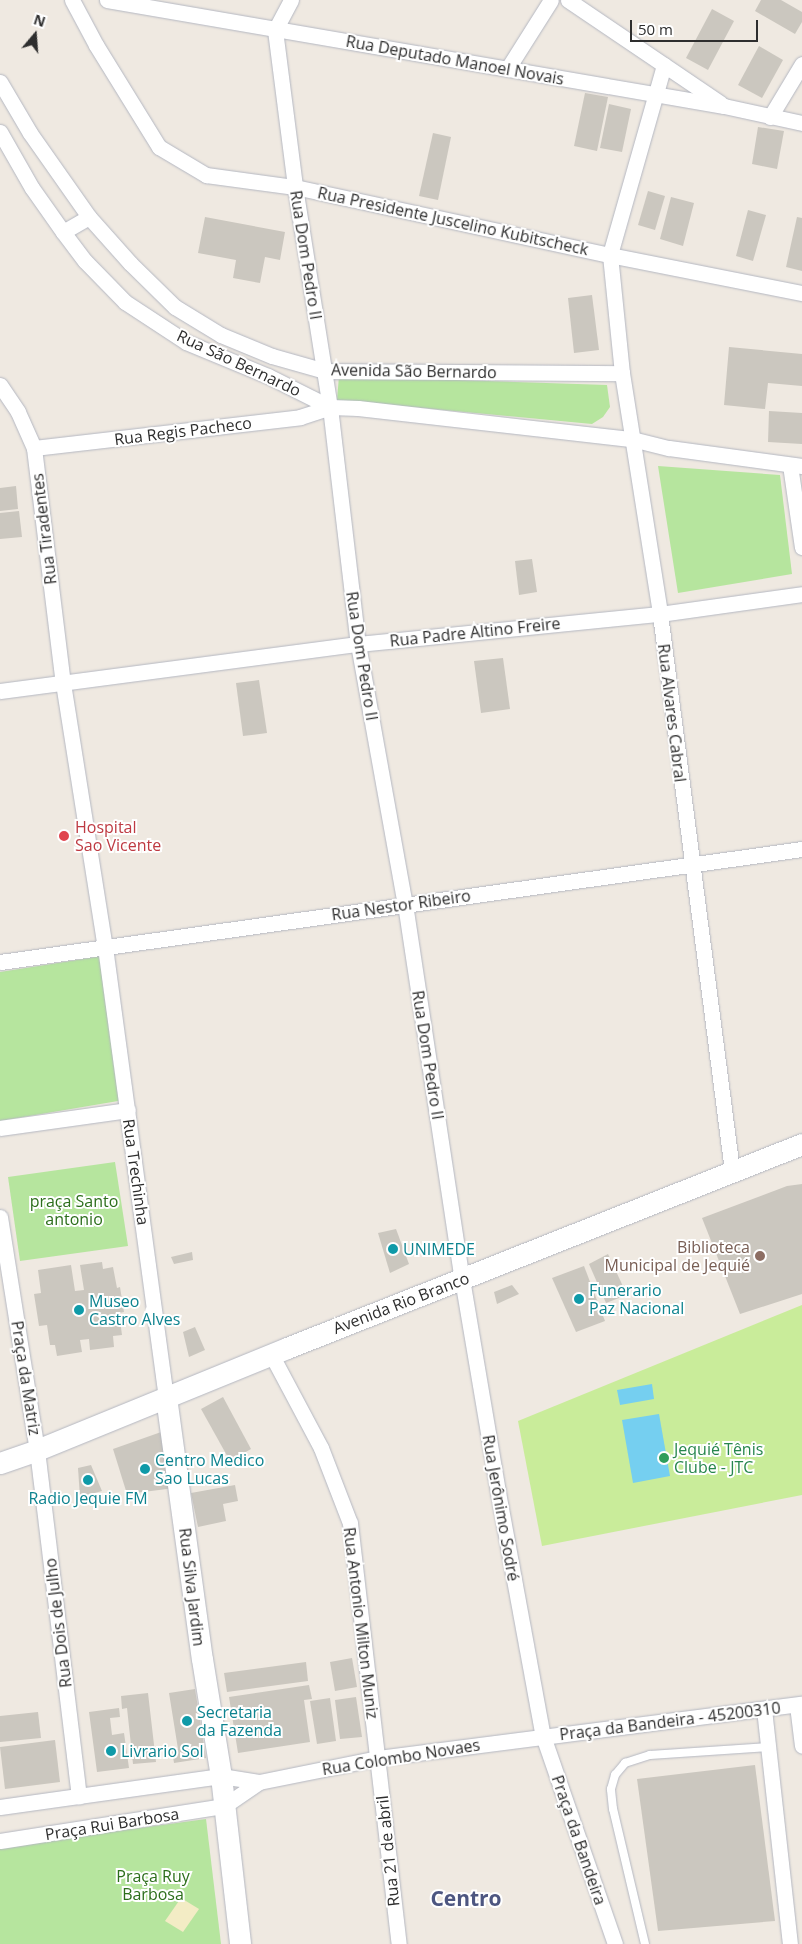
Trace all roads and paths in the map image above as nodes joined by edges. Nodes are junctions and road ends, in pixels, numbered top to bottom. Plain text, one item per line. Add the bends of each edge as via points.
1 (72, 0) edge
2 (107, 0) edge
3 (291, 0) edge
4 (551, 0) edge
5 (568, 0) edge
6 (275, 30) junction
7 (802, 64) edge
8 (664, 65) junction
9 (508, 68) junction
10 (0, 82) edge
11 (655, 95) junction
12 (724, 106) junction
13 (770, 116) junction
14 (802, 123) edge
15 (0, 132) edge
16 (295, 187) junction
17 (89, 217) junction
18 (63, 232) junction
19 (610, 255) junction
20 (802, 293) edge
21 (325, 370) junction
22 (622, 373) junction
23 (0, 385) edge
24 (330, 407) junction
25 (632, 439) junction
26 (34, 448) junction
27 (796, 466) edge
28 (802, 547) edge
29 (802, 594) edge
30 (660, 614) junction
31 (358, 644) junction
32 (63, 682) junction
33 (0, 691) edge
34 (802, 849) edge
35 (692, 865) junction
36 (405, 904) junction
37 (105, 947) junction
38 (0, 962) edge
39 (128, 1110) junction
40 (0, 1128) edge
41 (802, 1144) edge
42 (732, 1171) junction
43 (0, 1217) edge
44 (462, 1279) junction
45 (271, 1354) junction
46 (166, 1397) junction
47 (37, 1450) junction
48 (0, 1462) edge
49 (799, 1705) edge
50 (764, 1709) junction
51 (543, 1736) junction
52 (802, 1746) edge
53 (769, 1747) junction
54 (378, 1758) junction
55 (221, 1776) junction
56 (259, 1782) junction
57 (79, 1796) junction
58 (224, 1806) junction
59 (0, 1807) edge
60 (0, 1841) edge
61 (240, 1944) edge
62 (399, 1944) edge
63 (615, 1944) edge
64 (645, 1944) edge
65 (790, 1944) edge

1 - 16 street, Rua Presidente Juscelino Kubitscheck via 159,147 206,175
2 - 6 street, Rua Deputado Manoel Novais
3 - 6 street
4 - 9 street
5 - 8 street
6 - 9 street, Rua Deputado Manoel Novais
6 - 16 street, Rua Dom Pedro II
7 - 13 street
8 - 11 street
8 - 12 street
9 - 11 street, Rua Deputado Manoel Novais
10 - 17 street, Avenida São Bernardo
11 - 12 street, Rua Deputado Manoel Novais
11 - 19 street
12 - 13 street, Rua Deputado Manoel Novais
13 - 14 street, Rua Deputado Manoel Novais
15 - 18 street, Rua São Bernardo via 32,188
16 - 19 street, Rua Presidente Juscelino Kubitscheck
16 - 21 street, Rua Dom Pedro II
17 - 18 street
17 - 21 street, Avenida São Bernardo via 175,307 221,336 272,356
18 - 24 street, Rua São Bernardo via 85,261 132,307 186,342 268,376
19 - 20 street, Rua Presidente Juscelino Kubitscheck
19 - 22 street, Rua Alvares Cabral
21 - 22 street, Avenida São Bernardo
21 - 24 street, Rua Dom Pedro II
22 - 25 street, Rua Alvares Cabral
23 - 26 street, Rua Tiradentes via 18,412
24 - 25 street
24 - 26 street, Rua Regis Pacheco via 300,417
24 - 31 street, Rua Dom Pedro II
25 - 27 street via 669,448
25 - 30 street, Rua Alvares Cabral
26 - 32 street, Rua Tiradentes
27 - 28 street
29 - 30 street, Rua Padre Altino Freire
30 - 31 street, Rua Padre Altino Freire
30 - 35 street, Rua Alvares Cabral
31 - 32 street, Rua Padre Altino Freire
31 - 36 street, Rua Dom Pedro II
32 - 33 street, Rua Padre Altino Freire
32 - 37 street, Rua Tiradentes
34 - 35 street, Rua Nestor Ribeiro
35 - 36 street, Rua Nestor Ribeiro
35 - 42 street, Rua Alvares Cabral
36 - 37 street, Rua Nestor Ribeiro
36 - 44 street, Rua Dom Pedro II
37 - 38 street, Rua Nestor Ribeiro
37 - 39 street, Rua Trechinha
39 - 40 street
39 - 46 street, Rua Trechinha
41 - 42 main road, Avenida Rio Branco
42 - 44 main road, Avenida Rio Branco
43 - 47 street, Praça da Matriz
44 - 45 main road, Avenida Rio Branco
44 - 51 street, Rua Jerônimo Sodré
45 - 46 main road, Avenida Rio Branco
45 - 54 street, Rua Antonio Milton Muniz via 321,1448 350,1523
46 - 47 main road, Avenida Rio Branco
46 - 55 main road, Rua Silva Jardim
47 - 48 main road, Avenida Rio Branco
47 - 57 street, Rua Dois de Julho
49 - 50 street, Praça da Bandeira - 45200310
49 - 52 street
50 - 51 street, Praça da Bandeira - 45200310
50 - 53 street
51 - 54 street, Rua Colombo Novaes
51 - 63 street, Praça da Bandeira
53 - 64 lane, Praça da Bandeira via 650,1755 625,1763 615,1775 611,1789 613,1809
53 - 65 street
54 - 56 street, Rua Colombo Novaes
54 - 62 street, Rua 21 de abril
55 - 56 street
55 - 57 street
55 - 58 main road
56 - 58 street
57 - 59 street
58 - 60 street, Praça Rui Barbosa
58 - 61 main road

